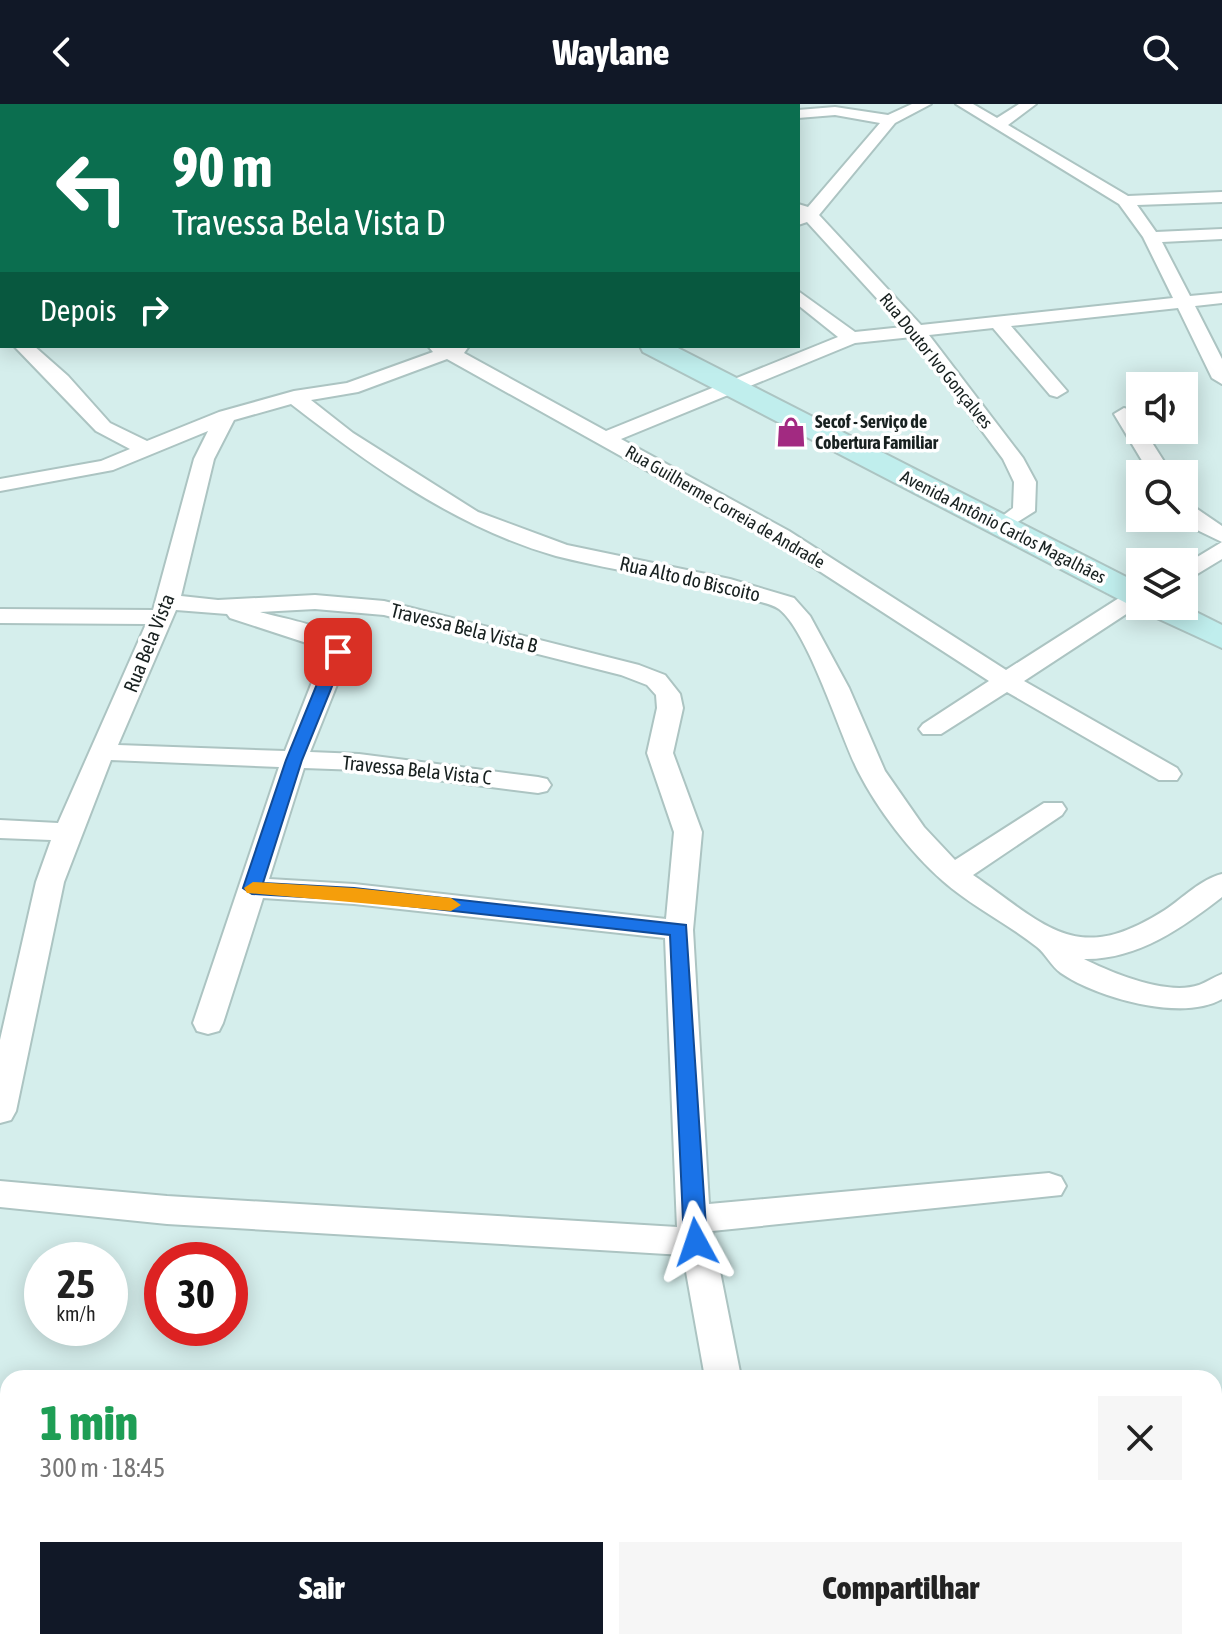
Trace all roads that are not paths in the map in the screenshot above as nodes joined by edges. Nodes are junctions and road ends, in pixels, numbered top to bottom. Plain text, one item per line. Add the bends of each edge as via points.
1 (512, 104) edge
2 (519, 104) edge
3 (924, 104) edge
4 (963, 104) edge
5 (1029, 104) edge
6 (890, 120) junction
7 (802, 122) edge
8 (999, 124) junction
9 (1222, 197) edge
10 (1125, 201) junction
11 (802, 215) edge
12 (1222, 234) edge
13 (1151, 237) junction
14 (800, 298) edge
15 (1222, 298) edge
16 (1184, 302) junction
17 (997, 321) junction
18 (915, 329) junction
19 (851, 338) junction
20 (25, 348) edge
21 (451, 348) edge
22 (658, 348) edge
23 (700, 348) edge
24 (1222, 378) edge
25 (743, 382) junction
26 (1057, 391) dead end
27 (294, 397) junction
28 (1124, 414) dead end
29 (226, 416) junction
30 (604, 439) junction
31 (146, 449) junction
32 (1152, 460) edge
33 (0, 485) edge
34 (1014, 518) junction
35 (1198, 519) edge
36 (1222, 535) edge
37 (1222, 549) edge
38 (1198, 565) edge
39 (1126, 583) edge
40 (1198, 598) edge
41 (1126, 604) edge
42 (218, 607) junction
43 (1222, 609) edge
44 (165, 610) junction
45 (0, 616) edge
46 (1191, 620) edge
47 (1222, 638) edge
48 (1006, 681) junction
49 (932, 729) dead end
50 (103, 752) junction
51 (294, 760) junction
52 (1168, 774) dead end
53 (538, 785) dead end
54 (1053, 809) dead end
55 (0, 829) edge
56 (67, 832) junction
57 (953, 875) junction
58 (1222, 883) edge
59 (252, 888) junction
60 (679, 930) junction
61 (1049, 941) junction
62 (1222, 985) edge
63 (208, 1023) dead end
64 (4, 1072) edge
65 (1, 1115) edge
66 (1049, 1186) dead end
67 (0, 1194) edge
68 (694, 1231) junction
69 (722, 1370) edge

1 - 2 main road
3 - 6 street
4 - 8 street
5 - 8 street
6 - 7 street via 835,111
6 - 11 street
8 - 10 street
9 - 10 street
10 - 13 street
11 - 18 street, Rua Doutor Ivo Gonçalves
12 - 13 street
13 - 16 street
14 - 19 street
15 - 16 street
16 - 17 street
16 - 24 street
17 - 18 street
17 - 26 street
18 - 19 street
18 - 34 street, Rua Doutor Ivo Gonçalves via 1013,458 1025,482
19 - 25 street
20 - 31 street via 103,427
21 - 27 street via 351,388
21 - 30 street, Rua Guilherme Correia de Andrade
22 - 25 main road, Avenida Antônio Carlos Magalhães
23 - 25 main road, Avenida Antônio Carlos Magalhães
25 - 30 street
25 - 34 main road, Avenida Antônio Carlos Magalhães
27 - 29 street
27 - 57 street, Rua Alto do Biscoito via 470,517 561,550 786,603 837,688 872,772 914,833
28 - 32 street
29 - 31 street
29 - 44 street, Rua Bela Vista via 204,459
30 - 48 street, Rua Guilherme Correia de Andrade via 781,536
31 - 33 street via 82,472
34 - 39 main road, Avenida Antônio Carlos Magalhães
35 - 36 street
37 - 38 street
40 - 43 main road
41 - 48 street
42 - 44 street, Travessa Bela Vista B
42 - 51 street via 336,645 337,660
42 - 60 street, Travessa Bela Vista B via 351,603 384,608 646,676 668,694 660,753 684,816 689,852
44 - 45 street, Travessa Bela Vista B
44 - 50 street, Rua Bela Vista
46 - 47 main road, Avenida Antônio Carlos Magalhães
48 - 49 street
48 - 52 street, Rua Guilherme Correia de Andrade
50 - 51 street, Travessa Bela Vista C
50 - 56 street, Rua Bela Vista
51 - 53 street, Travessa Bela Vista C via 413,768
51 - 59 street
54 - 57 street
55 - 56 street
56 - 64 street, Rua Bela Vista
57 - 61 street, Rua Alto do Biscoito
58 - 61 street via 1174,919 1120,944 1082,949
59 - 60 street via 354,894
59 - 63 street
60 - 68 street
61 - 62 street via 1070,965 1117,988 1203,996
64 - 65 street, Rua Bela Vista
66 - 68 street
67 - 68 street via 167,1210
68 - 69 street

